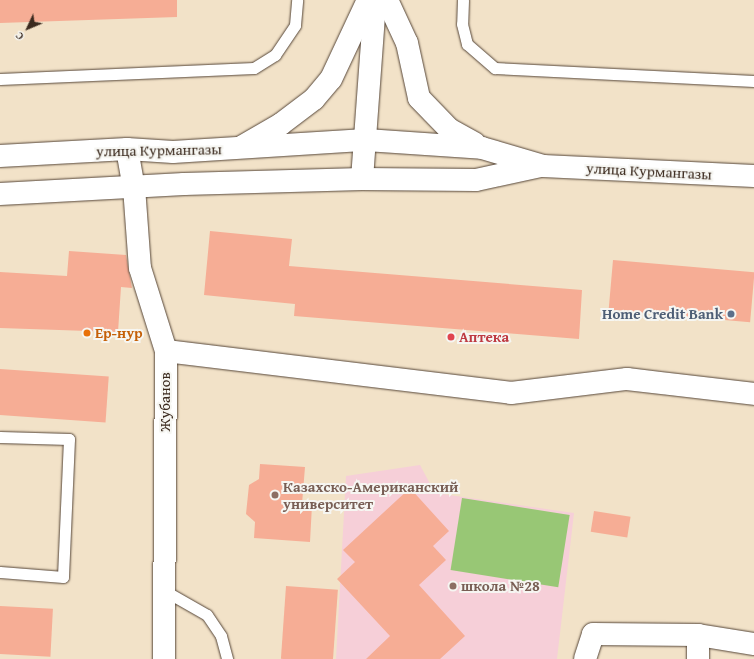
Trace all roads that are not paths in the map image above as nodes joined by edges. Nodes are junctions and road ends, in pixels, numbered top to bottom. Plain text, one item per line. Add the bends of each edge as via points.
1 (297, 0) edge
2 (368, 0) edge
3 (375, 0) edge
4 (387, 0) edge
5 (463, 0) edge
6 (0, 79) edge
7 (754, 81) edge
8 (366, 140) junction
9 (239, 148) junction
10 (482, 148) junction
11 (127, 149) junction
12 (0, 156) edge
13 (543, 166) junction
14 (754, 176) edge
15 (362, 179) junction
16 (134, 187) junction
17 (0, 194) edge
18 (166, 351) junction
19 (754, 394) edge
20 (0, 437) edge
21 (0, 572) edge
22 (165, 591) junction
23 (698, 635) junction
24 (754, 644) edge
25 (164, 659) edge
26 (227, 659) edge
27 (584, 659) edge
28 (698, 659) edge

1 - 6 lane via 295,25 275,56 254,68
2 - 9 main road via 331,79 314,100 281,124
3 - 8 main road
4 - 10 main road via 408,43 419,98 449,129
5 - 7 lane via 462,24 467,44 495,68
8 - 9 main road, улица Курмангазы
8 - 10 main road, улица Курмангазы
8 - 15 main road
9 - 11 main road, улица Курмангазы via 174,152
10 - 13 main road, улица Курмангазы
11 - 12 main road, улица Курмангазы
11 - 16 main road, Жубанов
13 - 14 main road, улица Курмангазы
13 - 15 main road, улица Курмангазы via 476,180
15 - 16 main road, улица Курмангазы
16 - 17 main road, улица Курмангазы
16 - 18 main road, Жубанов via 140,268
18 - 19 main road via 511,393 627,379
18 - 22 main road, Жубанов
20 - 21 lane via 68,439 63,577
22 - 25 main road, Жубанов
22 - 26 lane via 207,615 221,636
23 - 24 main road
23 - 27 main road via 593,634
23 - 28 main road

